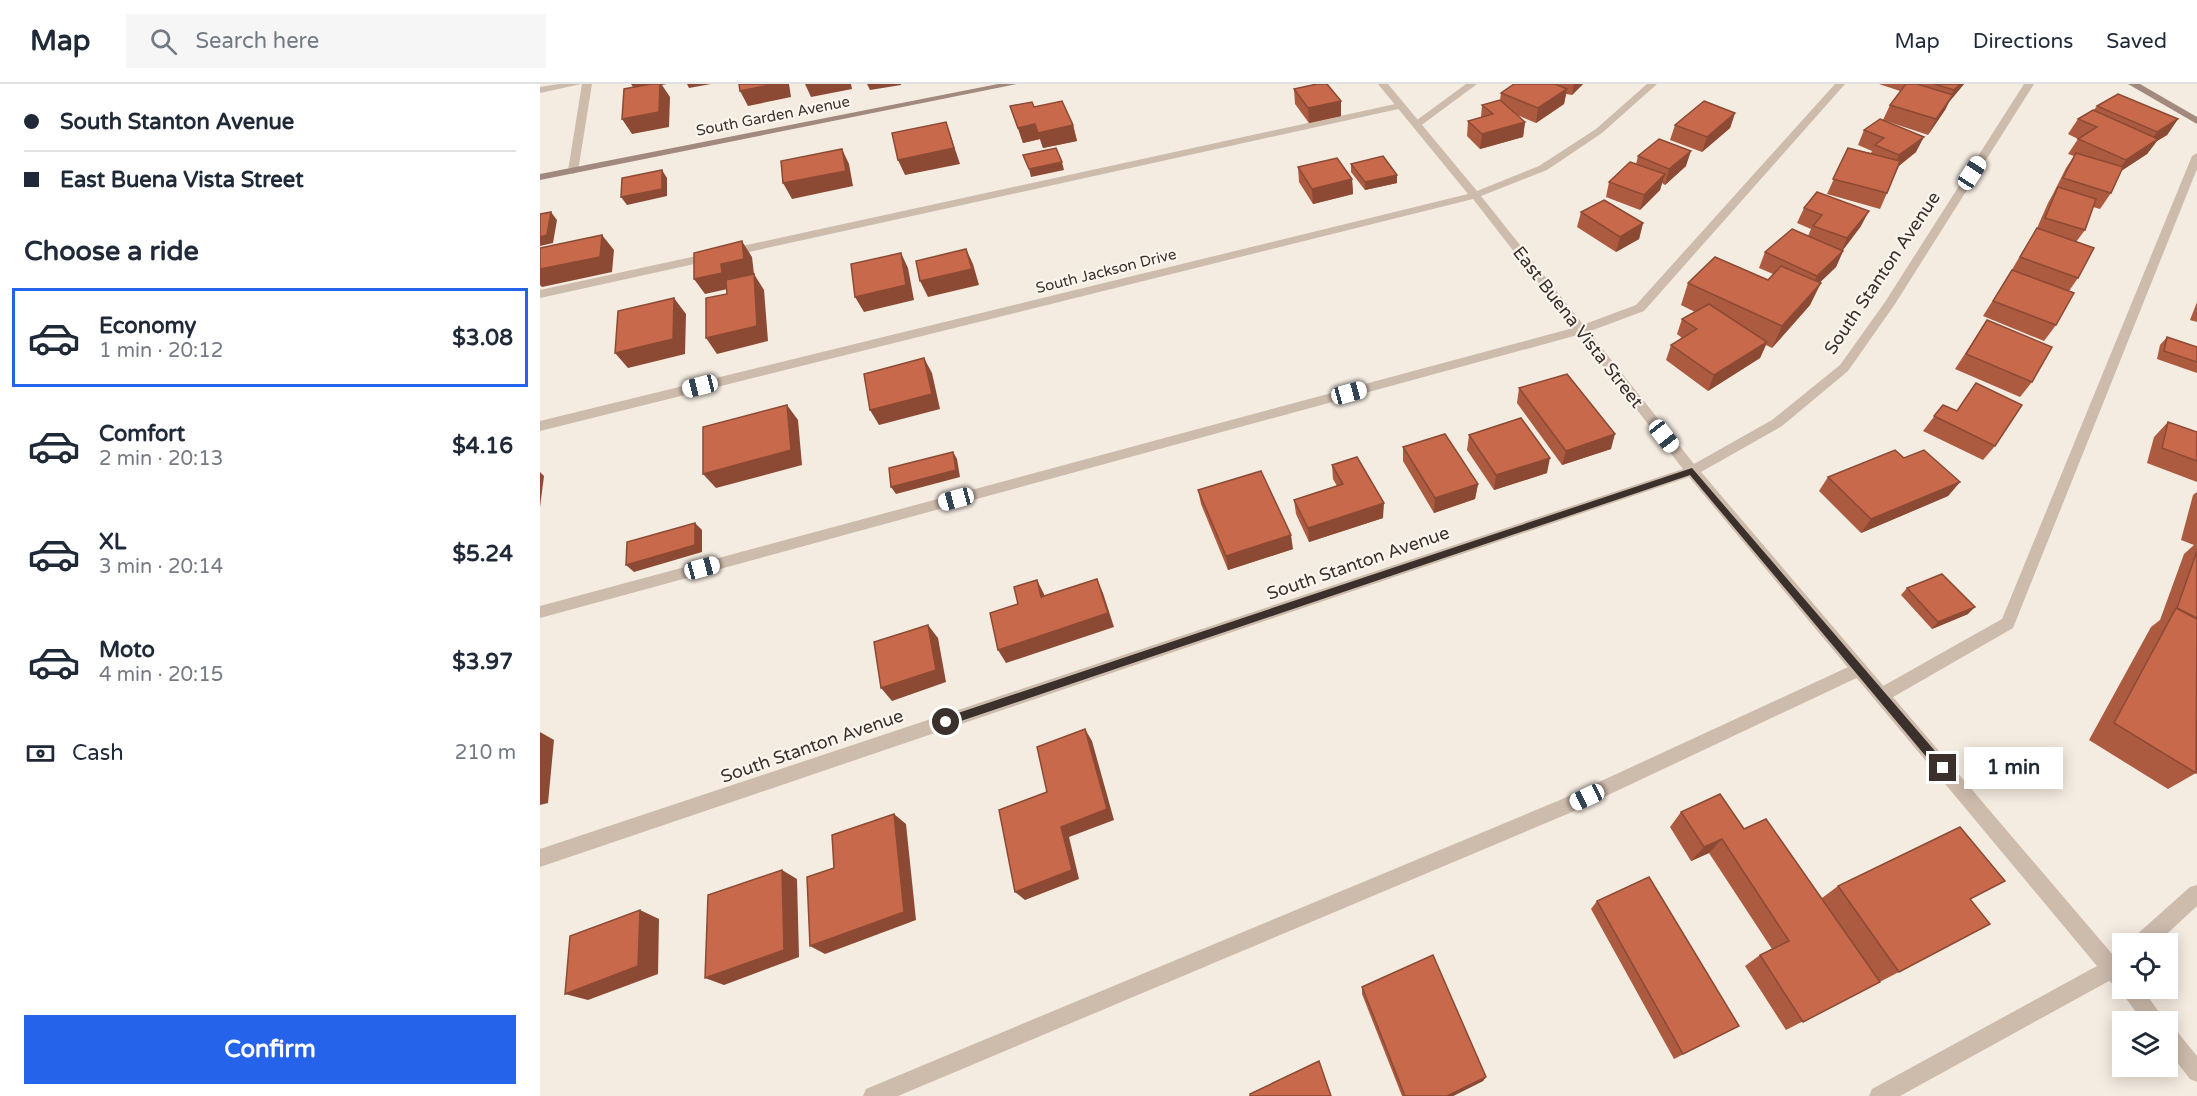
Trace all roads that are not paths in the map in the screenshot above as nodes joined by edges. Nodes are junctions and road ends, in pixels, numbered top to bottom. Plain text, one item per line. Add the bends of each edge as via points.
1 (576, 84) edge
2 (587, 84) edge
3 (1012, 84) edge
4 (1383, 84) edge
5 (1472, 84) edge
6 (1652, 84) edge
7 (1840, 84) edge
8 (2029, 84) edge
9 (2133, 84) edge
10 (540, 90) edge
11 (1400, 106) junction
12 (2197, 121) edge
13 (1416, 125) junction
14 (2197, 156) edge
15 (573, 171) junction
16 (540, 177) edge
17 (1475, 195) junction
18 (540, 294) edge
19 (1581, 330) junction
20 (540, 426) edge
21 (1692, 471) junction
22 (540, 612) edge
23 (1858, 669) junction
24 (1881, 695) junction
25 (540, 858) edge
26 (2197, 894) edge
27 (2153, 933) edge
28 (2112, 962) edge
29 (2112, 974) edge
30 (2137, 999) edge
31 (2147, 1011) edge
32 (2178, 1048) edge
33 (2197, 1072) edge
34 (873, 1096) edge
35 (1879, 1096) edge

1 - 10 street
2 - 15 street
3 - 15 street, South Garden Avenue
4 - 11 street, East Buena Vista Street
5 - 13 street
6 - 17 street, South Jackson Drive via 1599,131 1543,168
7 - 19 street via 1640,308
8 - 21 street, South Stanton Avenue via 1844,368 1777,423
9 - 12 street
11 - 13 street, East Buena Vista Street
11 - 18 street
13 - 17 street, East Buena Vista Street
14 - 24 street via 2008,623
15 - 16 street, South Garden Avenue
17 - 19 street, East Buena Vista Street
17 - 20 street, South Jackson Drive
19 - 21 street, East Buena Vista Street
19 - 22 street
21 - 23 street, East Buena Vista Street
21 - 25 street, South Stanton Avenue
23 - 24 street, East Buena Vista Street
23 - 34 street via 1566,806
24 - 28 street, East Buena Vista Street
26 - 27 street
29 - 35 street
30 - 31 street
32 - 33 street

